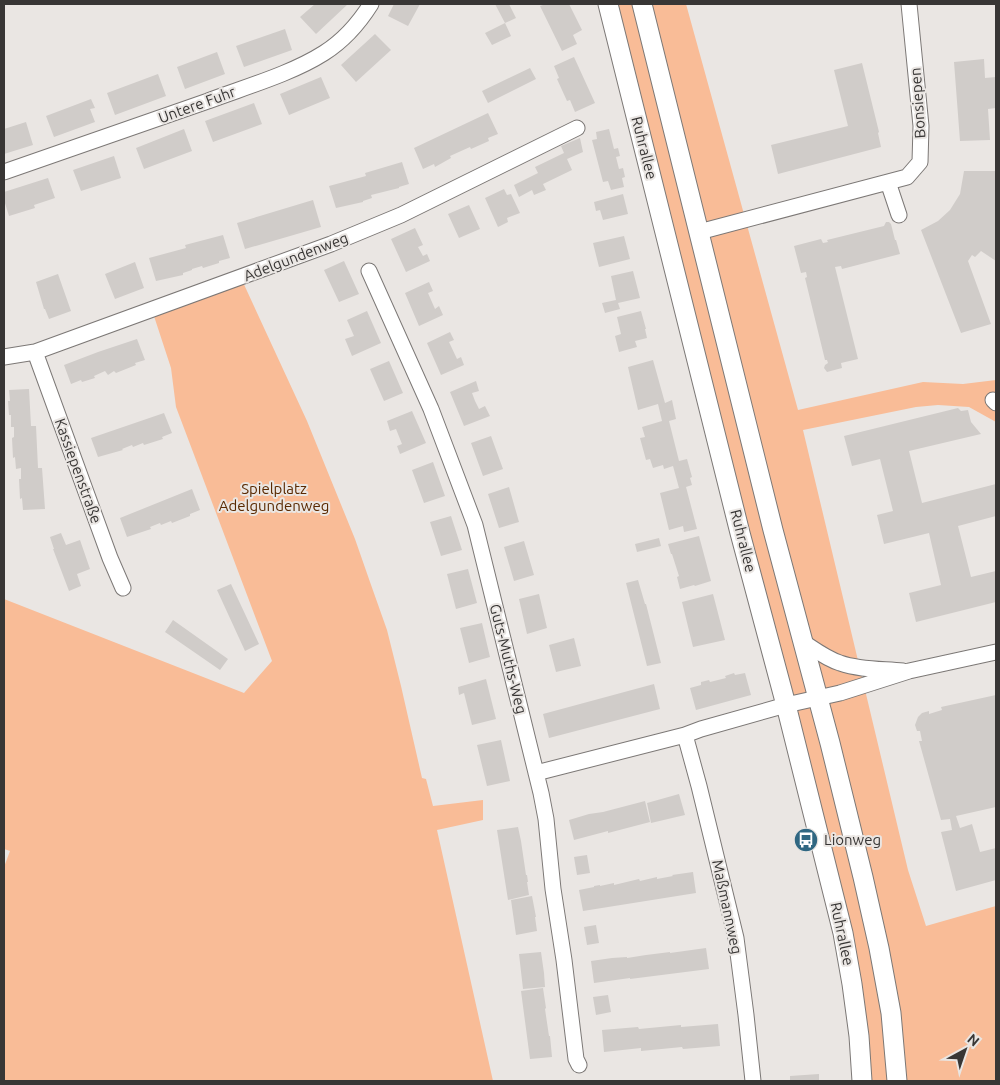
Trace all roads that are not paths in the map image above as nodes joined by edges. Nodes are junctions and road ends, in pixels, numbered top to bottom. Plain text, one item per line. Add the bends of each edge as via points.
1 (370, 4) edge
2 (608, 4) edge
3 (642, 4) edge
4 (910, 4) edge
5 (577, 128) dead end
6 (4, 172) edge
7 (888, 182) junction
8 (899, 215) dead end
9 (699, 232) junction
10 (369, 271) dead end
11 (35, 352) junction
12 (4, 357) edge
13 (123, 588) dead end
14 (802, 642) junction
15 (996, 652) edge
16 (909, 671) junction
17 (818, 699) junction
18 (786, 705) junction
19 (685, 735) junction
20 (536, 773) junction
21 (579, 1065) dead end
22 (753, 1081) edge
23 (862, 1081) edge
24 (897, 1081) edge

1 - 6 street, Untere Fuhr via 362,18 344,36 303,64 125,131
2 - 18 main road, Ruhrallee
3 - 9 main road
4 - 7 street, Bonsiepen via 921,126 920,162 907,177
5 - 11 street, Adelgundenweg via 401,215 331,244
7 - 8 street
7 - 9 street, Bonsiepen
9 - 14 main road
10 - 20 street, Guts-Muths-Weg via 432,409 475,525
11 - 12 street, Adelgundenweg
11 - 13 street, Kassiepenstraße
14 - 16 street via 841,664
14 - 17 main road
15 - 16 street
16 - 17 street
17 - 18 street
17 - 24 main road via 879,948 891,1013
18 - 19 street
18 - 23 main road, Ruhrallee via 843,933 860,1036
19 - 20 street
19 - 22 street, Maßmannweg via 736,938
20 - 21 street, Guts-Muths-Weg via 546,819

